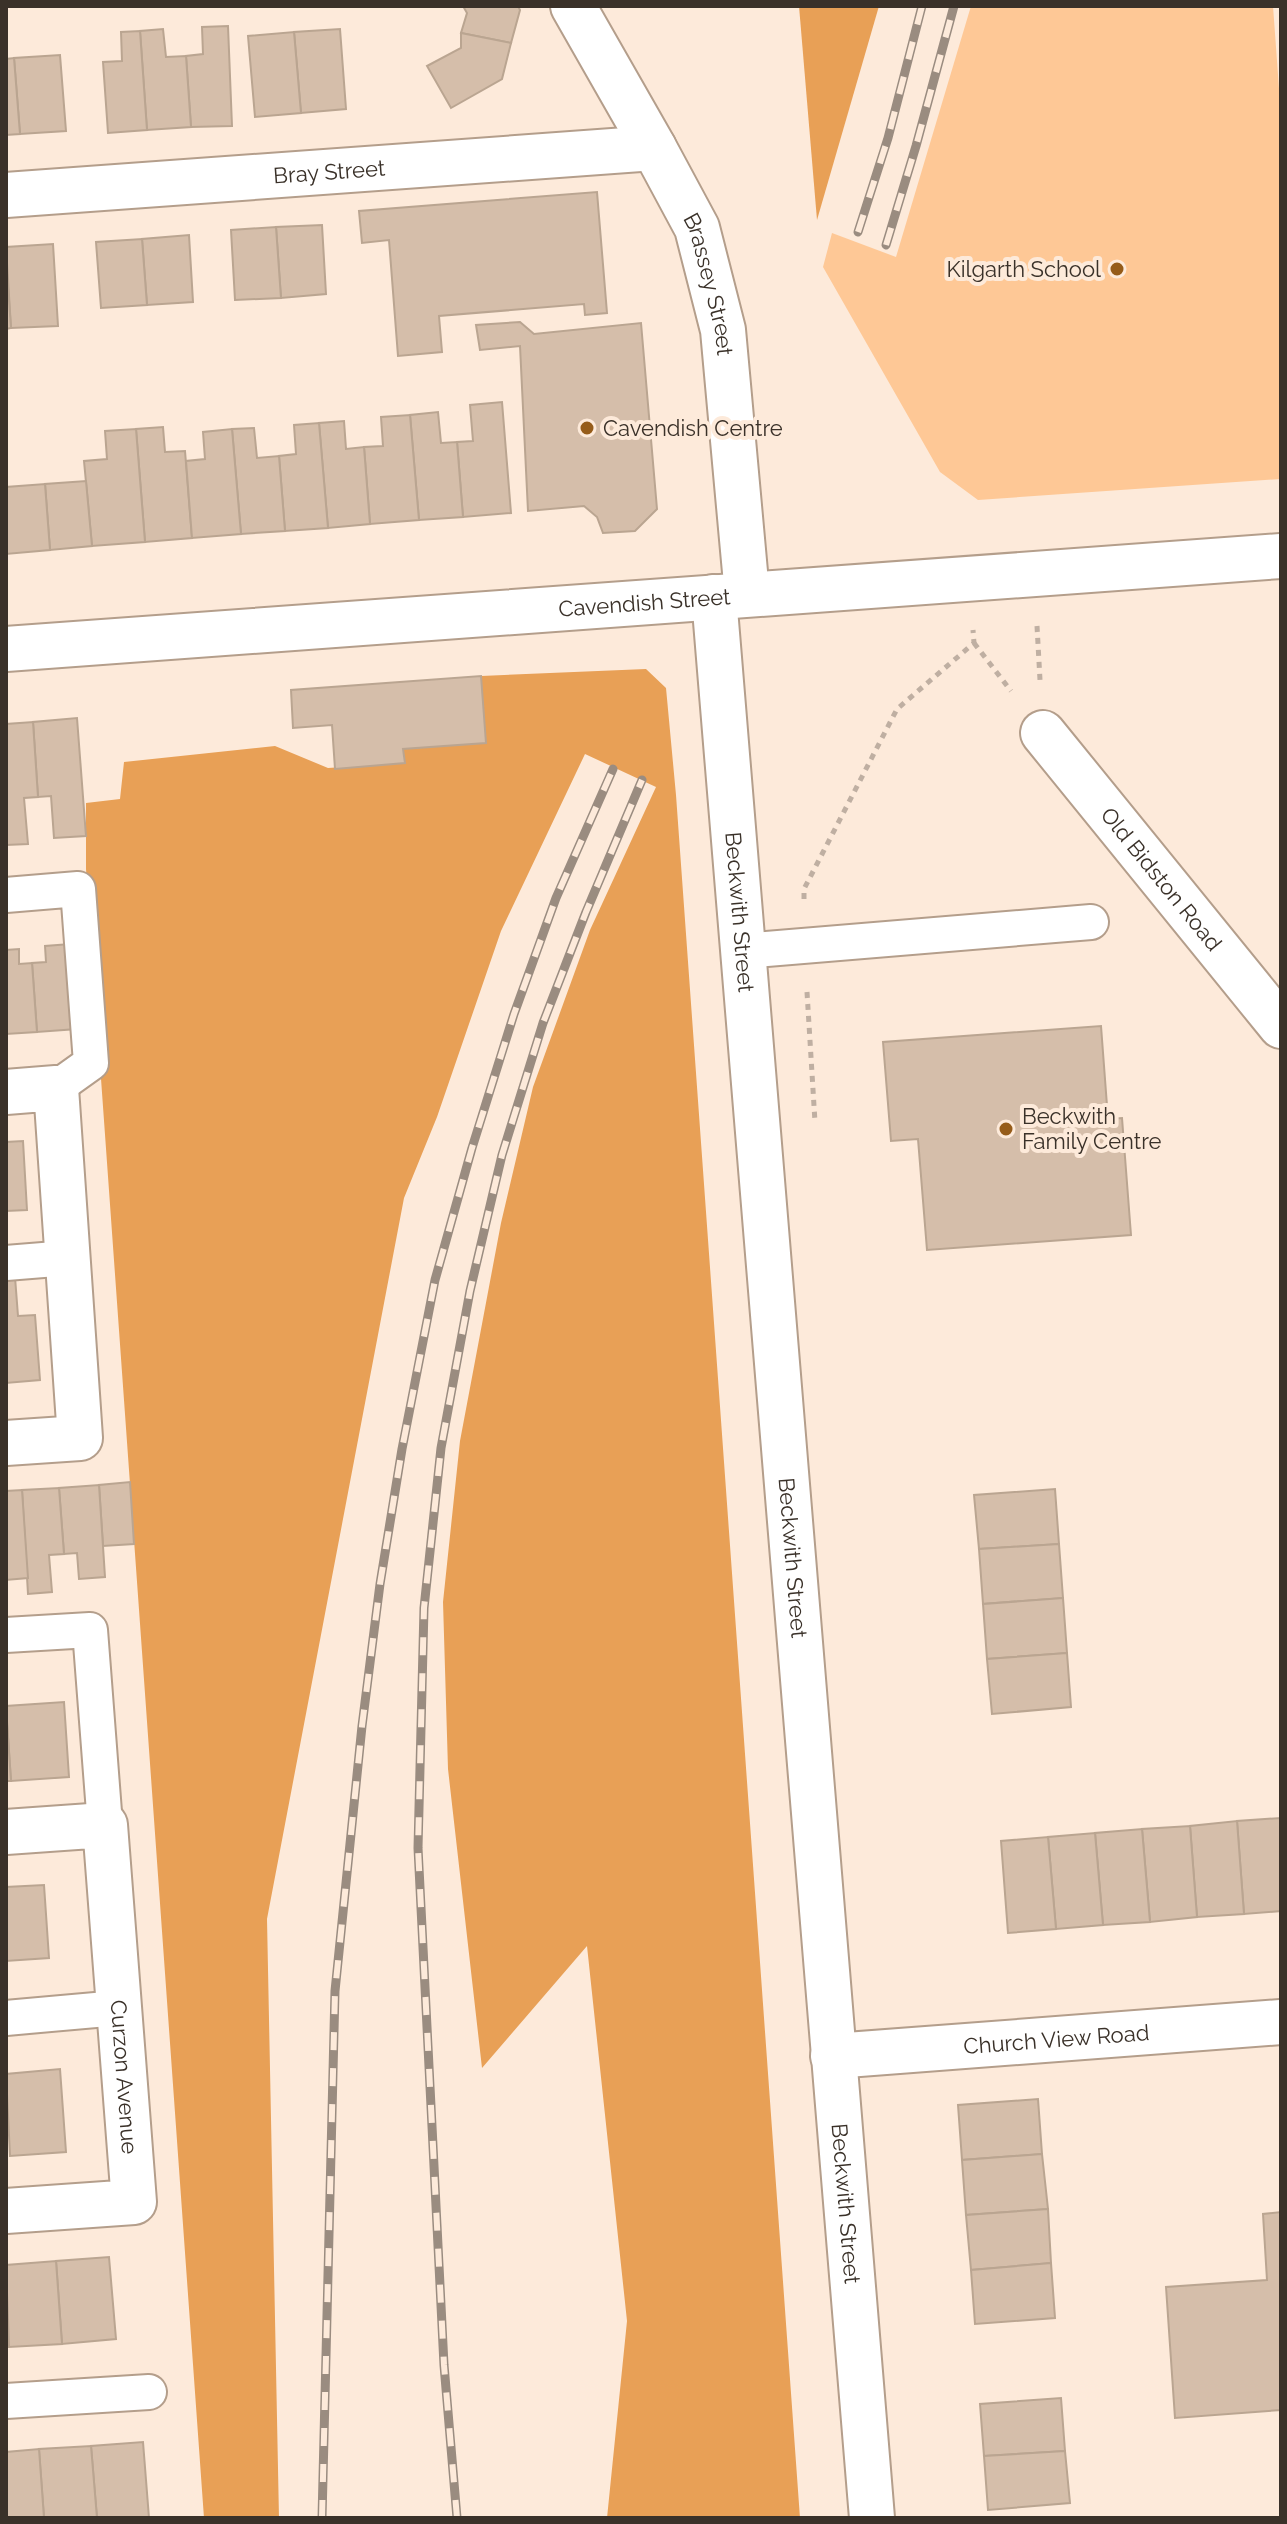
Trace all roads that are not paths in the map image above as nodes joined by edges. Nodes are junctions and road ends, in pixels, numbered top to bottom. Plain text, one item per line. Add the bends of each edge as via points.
1 (573, 6) edge
2 (654, 148) junction
3 (6, 195) edge
4 (1281, 556) edge
5 (730, 596) junction
6 (6, 649) edge
7 (1043, 733) road end
8 (6, 895) edge
9 (1091, 922) dead end
10 (743, 951) junction
11 (1281, 1026) edge
12 (56, 1088) junction
13 (6, 1092) edge
14 (68, 1258) junction
15 (6, 1263) edge
16 (6, 1443) edge
17 (6, 1635) edge
18 (105, 1825) junction
19 (6, 1832) edge
20 (118, 2008) junction
21 (6, 2018) edge
22 (1281, 2022) edge
23 (833, 2056) junction
24 (6, 2211) edge
25 (149, 2392) dead end
26 (6, 2401) edge
27 (872, 2518) edge

1 - 2 street, Brassey Street
2 - 3 street, Bray Street
2 - 5 street, Brassey Street via 697,228 723,330
4 - 5 street, Cavendish Street
5 - 6 street, Cavendish Street
5 - 10 street, Beckwith Street
7 - 11 street, Old Bidston Road
8 - 12 lane via 78,889 91,1063
9 - 10 lane
10 - 23 street, Beckwith Street
12 - 13 street
12 - 14 street
14 - 15 lane
14 - 16 street via 80,1438
17 - 18 lane via 90,1630
18 - 19 street
18 - 20 street, Curzon Avenue
20 - 21 lane
20 - 24 street, Curzon Avenue via 134,2202
22 - 23 street, Church View Road
23 - 27 street, Beckwith Street
25 - 26 lane

